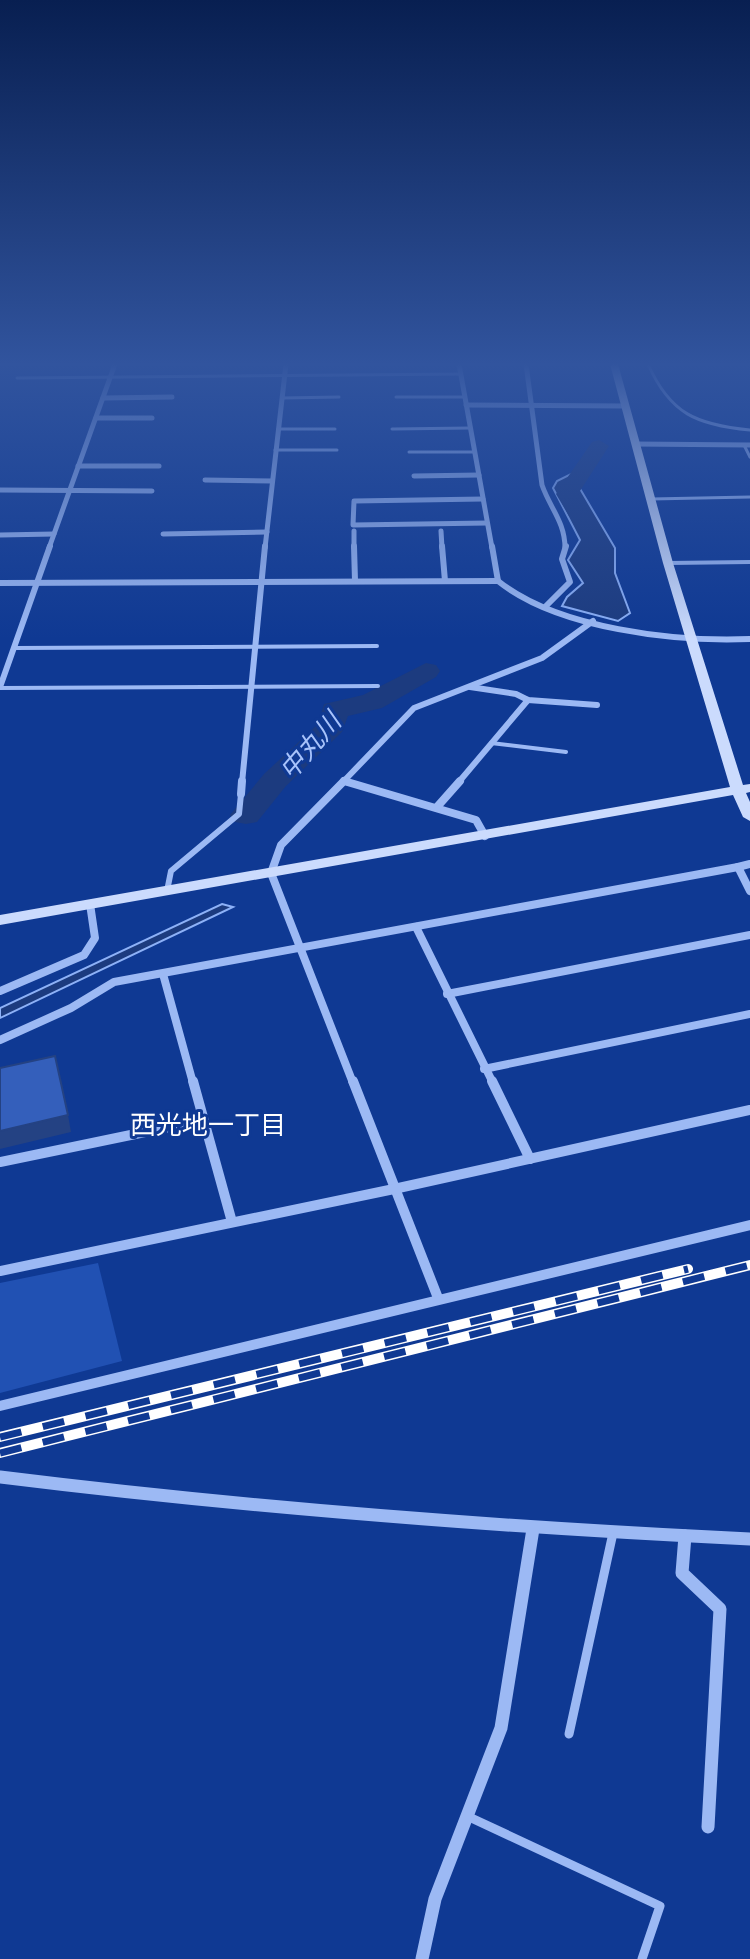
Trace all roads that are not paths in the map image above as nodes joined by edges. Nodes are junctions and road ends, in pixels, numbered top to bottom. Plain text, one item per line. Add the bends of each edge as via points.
1 (82, 455) edge
2 (274, 455) edge
3 (475, 455) edge
4 (539, 455) edge
5 (638, 455) edge
6 (78, 466) junction
7 (159, 466) dead end
8 (479, 475) junction
9 (414, 476) dead end
10 (205, 480) dead end
11 (272, 481) junction
12 (0, 490) edge
13 (70, 491) junction
14 (152, 491) dead end
15 (750, 497) edge
16 (483, 499) junction
17 (651, 499) junction
18 (487, 523) junction
19 (354, 531) dead end
20 (441, 531) dead end
21 (267, 532) junction
22 (54, 534) junction
23 (163, 534) dead end
24 (0, 535) edge
25 (750, 562) edge
26 (668, 563) junction
27 (355, 581) junction
28 (445, 581) junction
29 (498, 581) junction
30 (263, 582) junction
31 (0, 583) edge
32 (37, 583) junction
33 (546, 606) junction
34 (593, 621) junction
35 (692, 639) junction
36 (750, 639) edge
37 (377, 646) dead end
38 (14, 648) junction
39 (254, 648) junction
40 (249, 686) junction
41 (378, 686) dead end
42 (469, 686) junction
43 (0, 687) edge
44 (528, 700) junction
45 (597, 705) dead end
46 (491, 743) junction
47 (566, 752) dead end
48 (344, 781) junction
49 (744, 789) edge
50 (241, 794) joint
51 (437, 807) junction
52 (750, 817) edge
53 (485, 836) junction
54 (750, 864) edge
55 (738, 867) junction
56 (271, 873) junction
57 (167, 891) junction
58 (750, 891) edge
59 (90, 904) junction
60 (0, 920) edge
61 (416, 927) junction
62 (750, 935) edge
63 (299, 948) junction
64 (163, 974) junction
65 (0, 991) edge
66 (447, 994) junction
67 (750, 1014) edge
68 (0, 1040) edge
69 (484, 1069) junction
70 (750, 1110) edge
71 (203, 1120) junction
72 (530, 1159) junction
73 (0, 1162) edge
74 (394, 1189) junction
75 (232, 1222) junction
76 (750, 1225) edge
77 (0, 1271) edge
78 (438, 1298) junction
79 (0, 1406) edge
80 (0, 1477) edge
81 (533, 1529) junction
82 (613, 1533) junction
83 (685, 1536) junction
84 (750, 1539) edge
85 (569, 1734) dead end
86 (467, 1816) junction
87 (708, 1827) dead end
88 (422, 1959) edge
89 (642, 1959) edge

1 - 6 street
2 - 11 street
3 - 8 street
4 - 33 street via 547,499 561,518 566,546 562,559 570,582
5 - 17 street
6 - 7 street
6 - 13 street
8 - 9 street
8 - 16 street
10 - 11 street
11 - 21 street
12 - 13 street
13 - 14 street
13 - 22 street
15 - 17 lane
16 - 18 street
16 - 18 street via 354,501 353,525
17 - 26 street
18 - 29 street
19 - 27 street
20 - 28 street
21 - 23 street
21 - 30 street
22 - 24 street
22 - 32 street
25 - 26 lane
26 - 35 street
27 - 28 street
27 - 30 street
28 - 29 street
29 - 33 street
30 - 32 street
30 - 39 street
31 - 32 street
32 - 38 street
33 - 34 street
34 - 35 street
34 - 42 street via 542,658
35 - 36 street
35 - 49 street
37 - 39 lane
38 - 39 lane
38 - 43 street
39 - 40 street
40 - 41 lane
40 - 43 lane
40 - 50 street
42 - 44 street
42 - 48 street via 414,708
44 - 45 street
44 - 46 street
46 - 47 lane
46 - 51 street
48 - 51 street
48 - 56 street via 281,845
49 - 52 street
49 - 53 street
50 - 57 lane via 239,814 171,871
51 - 53 street via 476,820
53 - 56 street
54 - 55 street
55 - 58 street
55 - 61 street
56 - 57 street
56 - 63 street
57 - 59 street
59 - 60 street
59 - 65 street via 95,938 84,955
61 - 63 street
61 - 66 street
62 - 66 street
63 - 64 street
63 - 74 street
64 - 68 street via 114,982
64 - 71 street
66 - 69 street
67 - 69 street
69 - 72 street
70 - 72 street
71 - 73 street
71 - 75 street
72 - 74 street
74 - 75 street
74 - 78 street
75 - 77 street
76 - 78 street
78 - 79 street
80 - 81 street
81 - 82 street
81 - 86 street via 501,1728
82 - 83 street
82 - 85 lane
83 - 84 street
83 - 87 street via 682,1573 720,1609
86 - 88 street via 435,1899
86 - 89 lane via 660,1906

